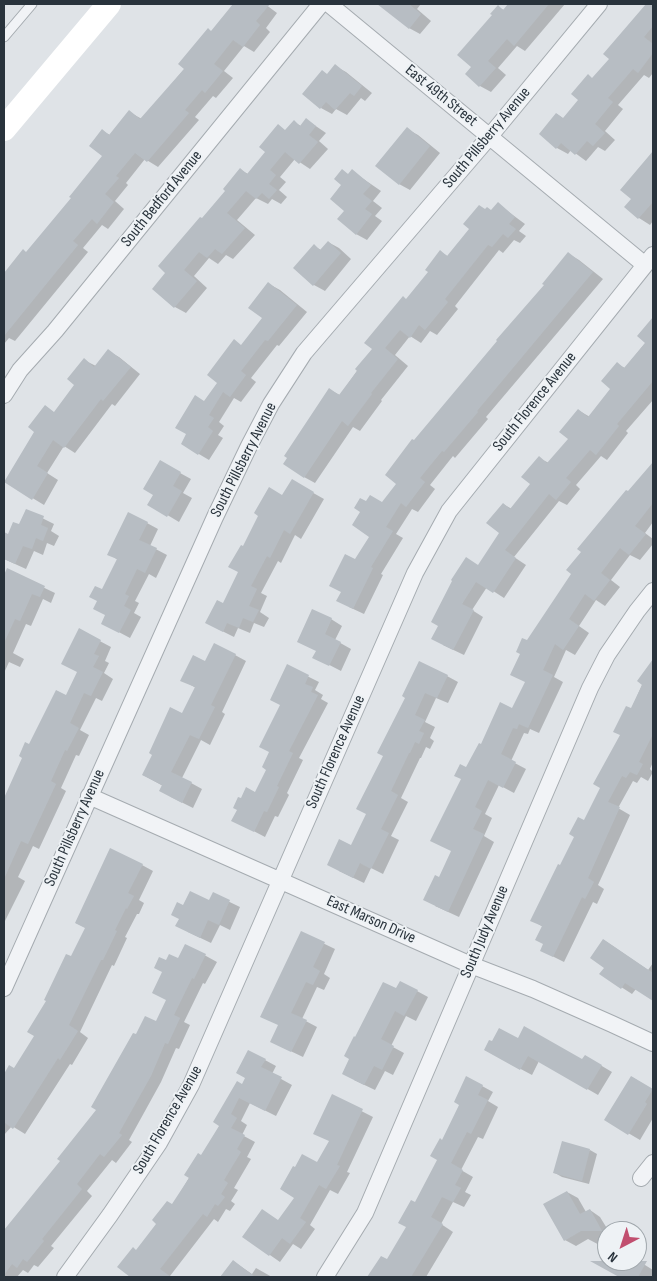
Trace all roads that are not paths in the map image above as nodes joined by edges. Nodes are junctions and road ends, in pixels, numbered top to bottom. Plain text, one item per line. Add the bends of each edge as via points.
1 (32, 4) edge
2 (109, 4) edge
3 (321, 4) edge
4 (329, 4) edge
5 (599, 4) edge
6 (4, 37) edge
7 (4, 129) edge
8 (490, 136) junction
9 (649, 260) edge
10 (4, 395) edge
11 (653, 591) edge
12 (89, 796) junction
13 (280, 880) junction
14 (471, 964) junction
15 (4, 988) edge
16 (653, 1043) edge
17 (653, 1163) edge
18 (641, 1178) dead end
19 (65, 1277) edge
20 (325, 1277) edge

1 - 6 lane
2 - 7 main road
3 - 10 street, South Bedford Avenue via 20,370
4 - 8 street, East 49th Street
5 - 8 street, South Pillsberry Avenue
8 - 9 street, East 49th Street
8 - 12 street, South Pillsberry Avenue via 304,353 271,404 215,517
9 - 13 street, South Florence Avenue via 449,511 415,573
11 - 14 street, South Judy Avenue via 607,655 590,688
12 - 13 street, East Marson Drive
12 - 15 street, South Pillsberry Avenue
13 - 14 street, East Marson Drive
13 - 19 street, South Florence Avenue via 191,1085 158,1143
14 - 16 street, East Marson Drive
14 - 20 street, South Judy Avenue via 365,1213
17 - 18 street

